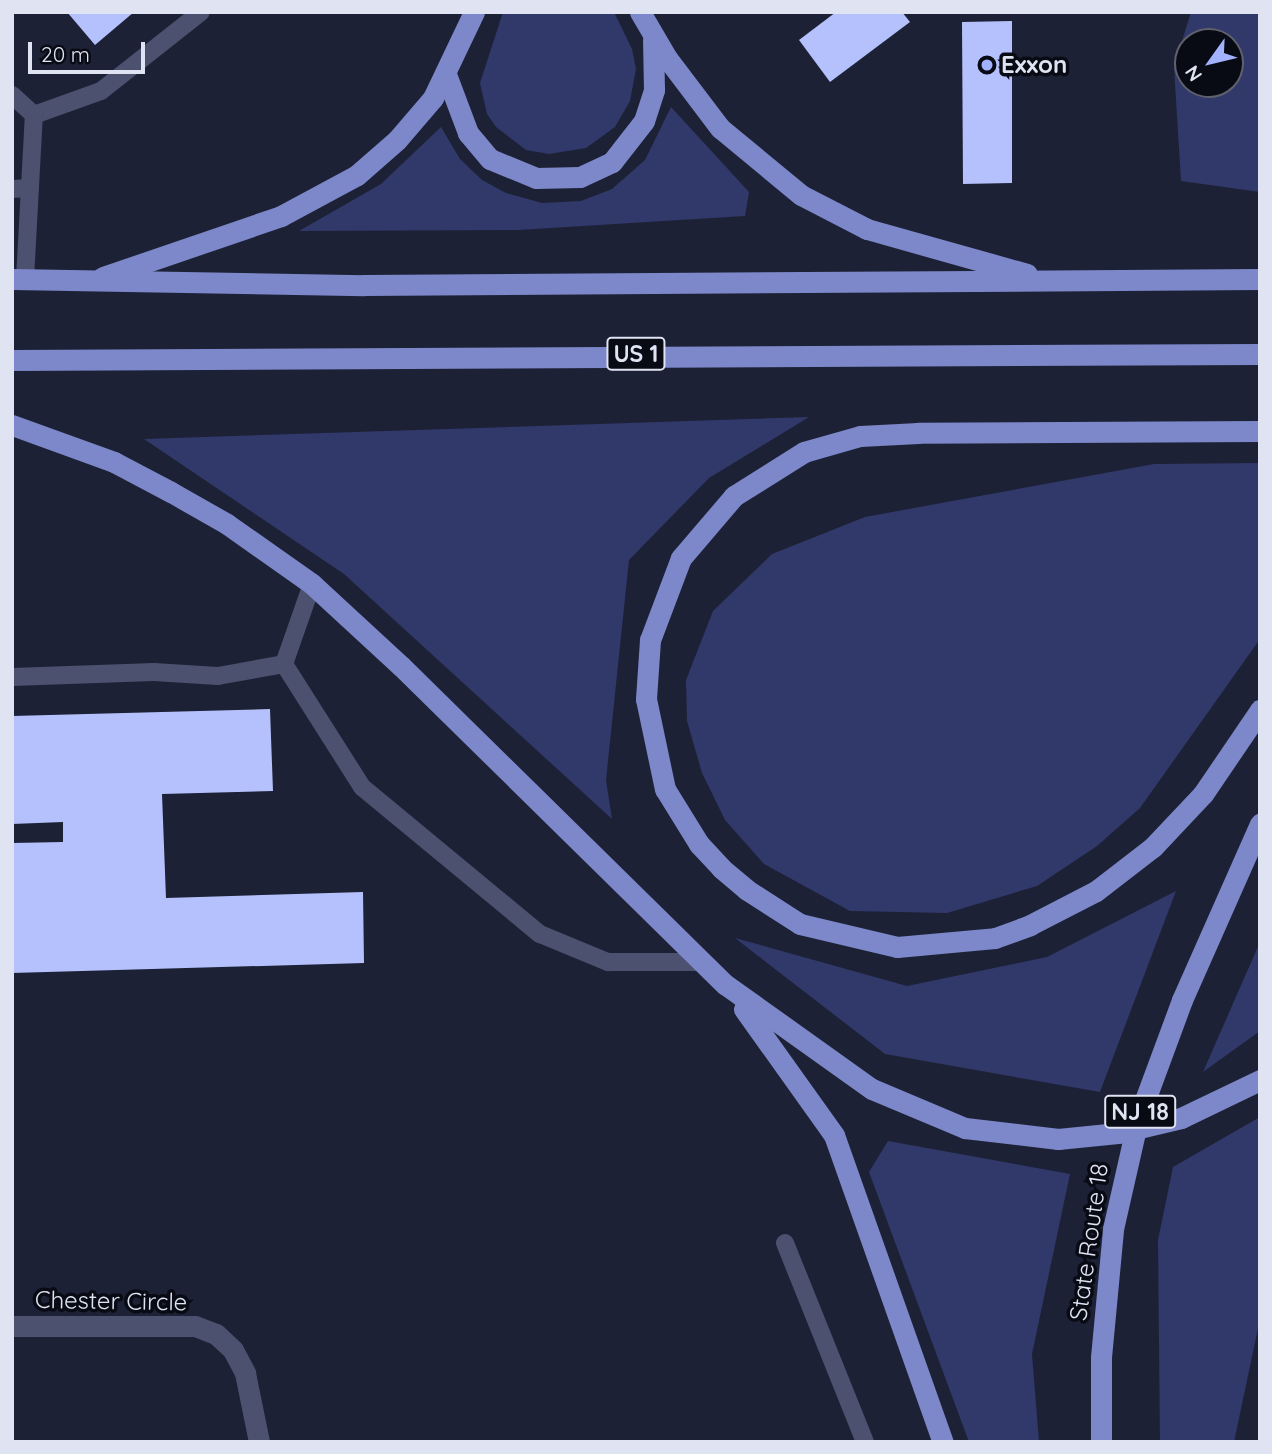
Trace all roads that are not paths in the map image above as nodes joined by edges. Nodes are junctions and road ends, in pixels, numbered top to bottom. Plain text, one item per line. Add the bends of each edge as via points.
1 (201, 12) edge
2 (474, 12) edge
3 (640, 12) edge
4 (653, 38) junction
5 (447, 77) junction
6 (12, 95) edge
7 (34, 115) junction
8 (21, 189) edge
9 (19, 279) edge
10 (1260, 279) edge
11 (91, 281) junction
12 (1053, 282) junction
13 (1260, 354) edge
14 (12, 360) edge
15 (12, 425) edge
16 (1260, 431) edge
17 (312, 584) junction
18 (284, 664) junction
19 (12, 677) edge
20 (1260, 710) edge
21 (1260, 824) edge
22 (703, 962) junction
23 (726, 985) junction
24 (1260, 1080) edge
25 (785, 1243) dead end
26 (12, 1326) edge
27 (258, 1442) edge
28 (865, 1442) edge
29 (943, 1442) edge
30 (1101, 1442) edge

1 - 7 lane via 101,91
2 - 5 highway
3 - 4 highway
4 - 5 highway via 654,90 645,121 612,162 580,177 536,178 490,159 460,118
4 - 12 highway via 720,128 801,195 867,229
5 - 11 highway via 397,140 338,188 281,216
6 - 7 lane
7 - 8 lane
8 - 9 lane
9 - 11 highway
10 - 12 highway
11 - 12 highway via 364,285
13 - 14 highway, US 1
15 - 17 highway via 114,462 171,492 227,524
16 - 20 highway via 918,433 860,436 804,452 734,496 681,558 650,640 646,699 665,789 680,817 721,868 800,924 897,947 995,938 1042,920 1096,891 1153,847 1203,794
17 - 18 lane
17 - 22 highway
18 - 19 lane via 219,676 154,672
18 - 22 lane via 362,787 540,934 608,962
21 - 30 highway, State Route 18 / NJ 18, bridge via 1182,1000 1138,1119 1113,1229 1101,1357
22 - 23 highway
23 - 24 highway via 872,1089 933,1118 999,1135 1058,1139 1151,1127 1210,1107
23 - 29 highway via 804,1087 834,1136
25 - 28 lane
26 - 27 street, Chester Circle via 195,1326 216,1334 233,1350 245,1373

